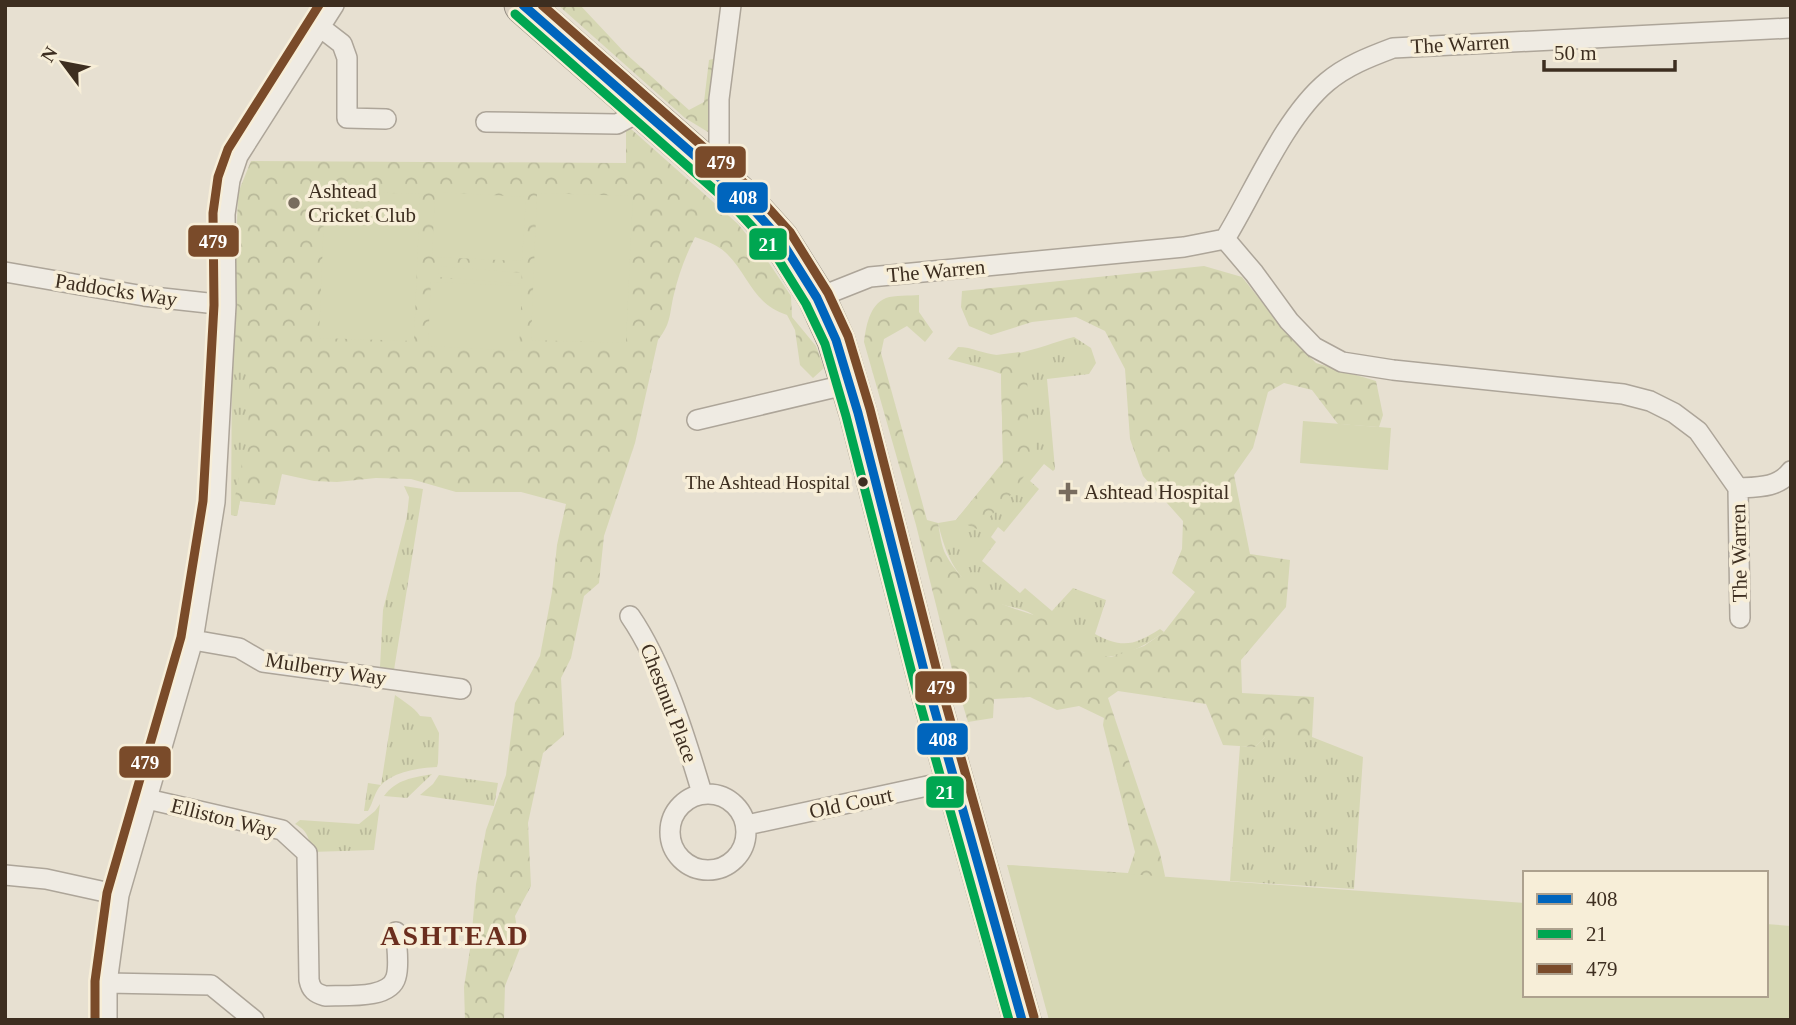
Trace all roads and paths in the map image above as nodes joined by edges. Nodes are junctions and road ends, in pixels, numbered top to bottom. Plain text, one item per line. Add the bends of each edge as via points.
1 (334, 5) edge
2 (523, 5) edge
3 (731, 5) edge
4 (320, 27) junction
5 (1791, 28) edge
6 (642, 110) junction
7 (386, 119) dead end
8 (486, 122) dead end
9 (708, 167) junction
10 (1224, 239) junction
11 (5, 272) edge
12 (817, 298) junction
13 (226, 305) junction
14 (849, 384) junction
15 (697, 420) dead end
16 (1791, 471) edge
17 (1738, 488) junction
18 (630, 615) dead end
19 (1740, 618) dead end
20 (193, 640) junction
21 (461, 689) dead end
22 (956, 779) junction
23 (702, 793) junction
24 (146, 799) junction
25 (747, 825) junction
26 (5, 875) edge
27 (119, 895) junction
28 (396, 932) dead end
29 (107, 983) junction
30 (107, 1020) edge
31 (254, 1020) edge
32 (1022, 1020) edge

1 - 4 street
2 - 6 highway
3 - 9 street via 719,99 719,147
4 - 7 street via 342,44 347,58 346,118
4 - 13 street via 238,156 225,214
5 - 10 street, The Warren via 1393,48 1355,63 1325,83 1295,119
6 - 8 street via 617,124
6 - 9 highway
9 - 12 highway via 762,218 796,261
10 - 12 street, The Warren via 1184,247 870,277
10 - 17 street, The Warren via 1306,339 1342,362 1623,394 1650,401 1698,431
11 - 13 street, Paddocks Way
12 - 14 highway
13 - 20 street via 215,502
14 - 15 street
14 - 22 highway
16 - 17 street, The Warren via 1769,486
17 - 19 street, The Warren
18 - 23 street, Chestnut Place via 658,666
20 - 21 street, Mulberry Way via 239,648 263,662
20 - 24 street
22 - 25 street, Old Court
22 - 32 highway
23 - 25 street via 722,796 738,807
23 - 25 street via 684,801 671,818 669,838 677,857 685,863 714,871 733,862 745,846
24 - 27 street
24 - 28 street, Elliston Way via 282,830 307,853 310,986 318,994 375,994 387,989 396,978
26 - 27 street
27 - 29 street
29 - 30 street
29 - 31 street via 211,985

